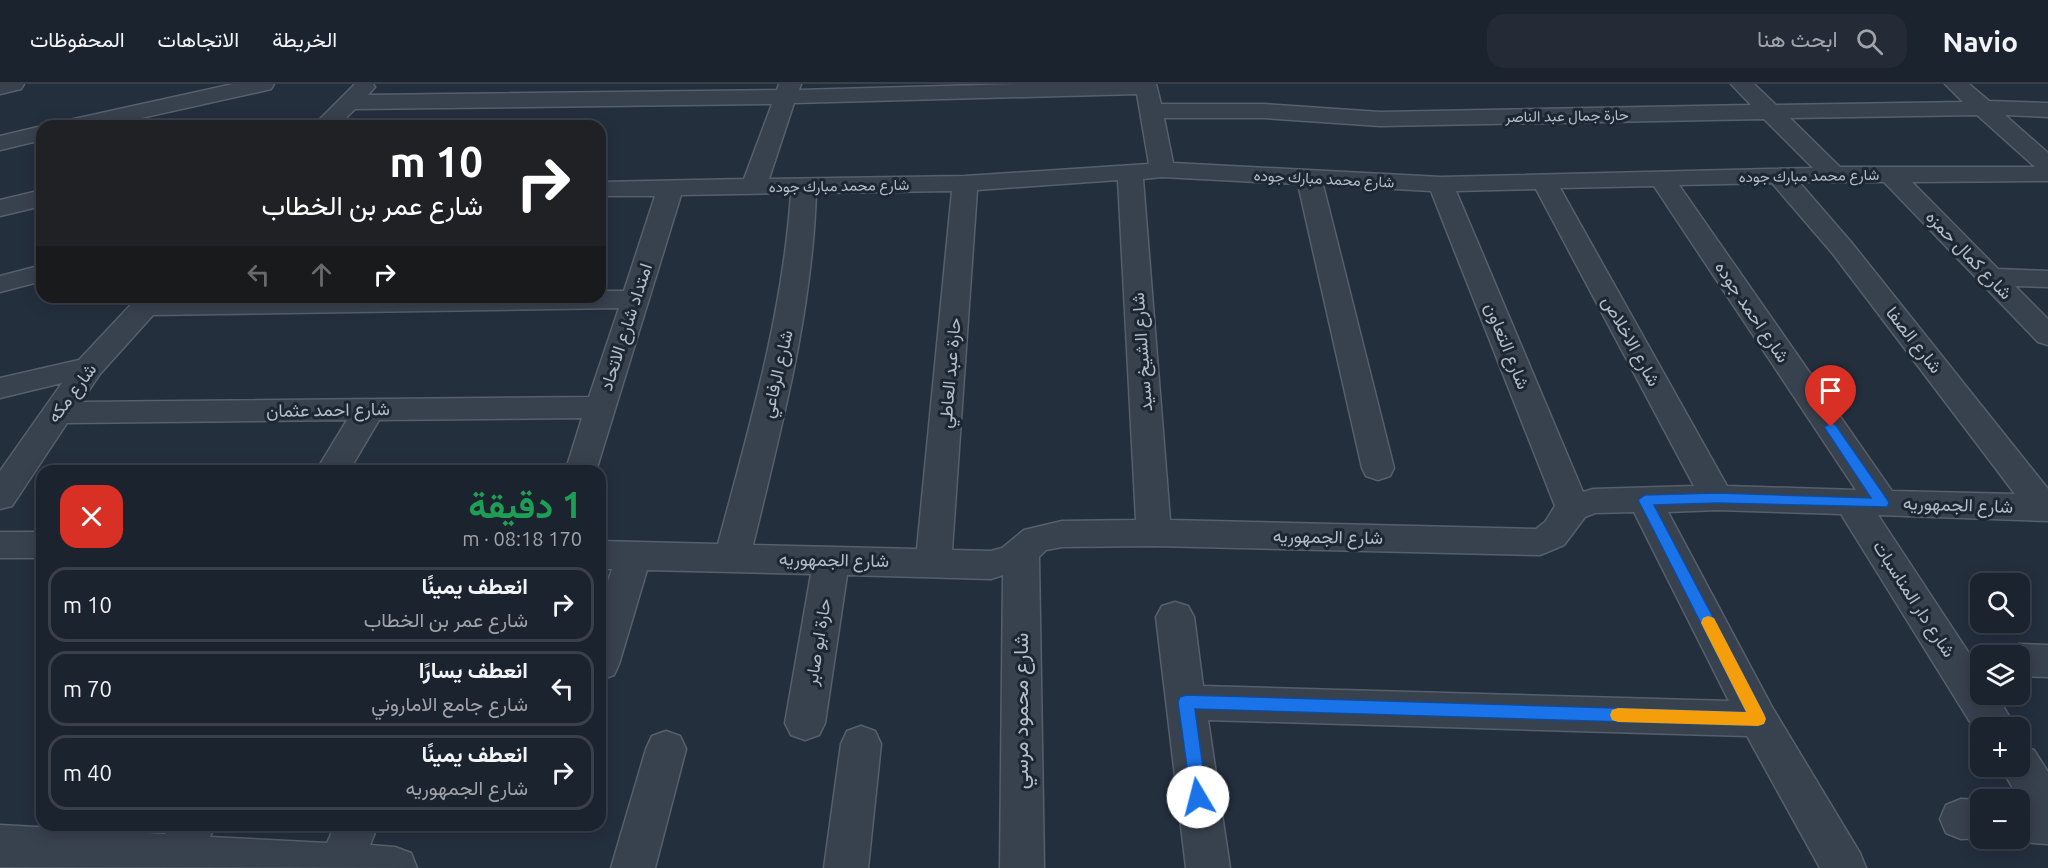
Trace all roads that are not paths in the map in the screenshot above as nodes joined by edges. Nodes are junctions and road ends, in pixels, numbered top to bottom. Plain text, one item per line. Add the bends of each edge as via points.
1 (13, 84) edge
2 (263, 84) edge
3 (367, 84) edge
4 (1742, 84) edge
5 (1956, 84) edge
6 (1146, 86) edge
7 (0, 87) edge
8 (788, 90) edge
9 (349, 102) junction
10 (1983, 108) junction
11 (2048, 110) edge
12 (1152, 111) junction
13 (1769, 112) junction
14 (101, 120) edge
15 (331, 120) edge
16 (36, 134) edge
17 (0, 142) edge
18 (2048, 166) edge
19 (1162, 170) junction
20 (1130, 171) junction
21 (1890, 174) junction
22 (2048, 174) edge
23 (1779, 175) junction
24 (1834, 175) junction
25 (1309, 178) junction
26 (1663, 180) junction
27 (965, 183) junction
28 (1545, 183) junction
29 (1441, 184) junction
30 (804, 187) junction
31 (753, 188) junction
32 (606, 189) edge
33 (670, 189) junction
34 (36, 199) edge
35 (0, 208) edge
36 (36, 275) edge
37 (1990, 277) junction
38 (2048, 279) edge
39 (0, 284) edge
40 (606, 299) edge
41 (635, 299) junction
42 (147, 303) edge
43 (2048, 336) edge
44 (89, 367) junction
45 (0, 388) edge
46 (601, 407) junction
47 (370, 409) junction
48 (56, 413) junction
49 (336, 465) edge
50 (583, 465) edge
51 (1378, 468) dead end
52 (0, 497) edge
53 (1717, 498) junction
54 (1645, 500) junction
55 (1867, 502) junction
56 (1573, 508) junction
57 (2046, 508) edge
58 (1154, 533) junction
59 (0, 545) edge
60 (36, 545) edge
61 (1021, 553) junction
62 (617, 555) edge
63 (732, 558) junction
64 (831, 561) junction
65 (933, 562) junction
66 (1175, 618) dead end
67 (606, 626) edge
68 (1966, 658) edge
69 (2030, 660) edge
70 (2048, 661) edge
71 (1186, 702) junction
72 (1991, 717) edge
73 (1758, 719) junction
74 (805, 723) dead end
75 (861, 744) dead end
76 (666, 749) dead end
77 (2028, 777) edge
78 (2048, 808) edge
79 (2030, 823) edge
80 (2048, 824) edge
81 (354, 831) edge
82 (185, 841) edge
83 (0, 846) edge
84 (273, 866) edge
85 (339, 866) junction
86 (395, 868) edge
87 (633, 868) edge
88 (846, 868) edge
89 (1022, 868) edge
90 (1208, 868) edge
91 (1844, 868) edge

1 - 7 street
2 - 14 street
3 - 9 street
4 - 13 street
5 - 10 street
6 - 8 street
6 - 12 street
8 - 9 street
8 - 31 street
9 - 15 street
10 - 11 street, حارة جمال عبد الناصر
10 - 13 street, حارة جمال عبد الناصر
10 - 18 street
12 - 13 street, حارة جمال عبد الناصر via 1263,111 1380,119
12 - 19 street
13 - 24 street
16 - 17 street
19 - 20 street, شارع محمد مبارك جوده
19 - 25 street, شارع محمد مبارك جوده
20 - 27 street, شارع محمد مبارك جوده
20 - 58 street, شارع الشيخ سيد
21 - 22 street, شارع محمد مبارك جوده
21 - 24 street, شارع محمد مبارك جوده
21 - 37 street, شارع كمال حمزه
23 - 24 street, شارع محمد مبارك جوده
23 - 26 street, شارع محمد مبارك جوده
23 - 57 street, شارع الصفا via 1842,248
25 - 29 street, شارع محمد مبارك جوده
25 - 51 street
26 - 28 street, شارع محمد مبارك جوده
26 - 55 street, شارع احمد جوده
27 - 30 street, شارع محمد مبارك جوده
27 - 65 street, حارة عبد العاطي
28 - 29 street, شارع محمد مبارك جوده
28 - 53 street, شارع الاخلاص
29 - 56 street, شارع التعاون
30 - 31 street, شارع محمد مبارك جوده
30 - 63 street, شارع الرفاعي via 802,246 794,300
31 - 33 street, شارع محمد مبارك جوده
32 - 33 street, شارع محمد مبارك جوده
33 - 41 street, امتداد شارع الاتحاد
34 - 35 street
36 - 39 street
37 - 38 street
37 - 43 street, شارع كمال حمزه
40 - 41 street
41 - 46 street, امتداد شارع الاتحاد
42 - 44 street, شارع مكه
44 - 45 street
44 - 48 street, شارع مكه
46 - 47 street, شارع احمد عثمان
46 - 50 street, امتداد شارع الاتحاد
47 - 48 street, شارع احمد عثمان
47 - 49 street
48 - 52 street, شارع مكه
53 - 54 street, شارع الجمهوريه
53 - 55 street, شارع الجمهوريه
54 - 56 street, شارع الجمهوريه via 1593,501
54 - 73 street
55 - 57 street, شارع الجمهوريه
55 - 68 street, شارع دار المناسبات
56 - 58 street, شارع الجمهوريه via 1560,528 1540,542
58 - 61 street, شارع الجمهوريه via 1049,535 1036,539
59 - 60 street
61 - 65 street, شارع الجمهوريه via 991,565
61 - 89 street, شارع محمود مرسي
62 - 63 street, شارع الجمهوريه
62 - 67 street
63 - 64 street, شارع الجمهوريه
64 - 65 street, شارع الجمهوريه
64 - 74 street, حارة ابو صابر
66 - 71 street
68 - 72 street, شارع دار المناسبات
69 - 70 street
71 - 73 street
71 - 90 street
73 - 91 street
75 - 88 street
76 - 87 street
77 - 78 street
79 - 80 street
81 - 85 street
82 - 83 street
82 - 84 street
84 - 85 street
85 - 86 street

